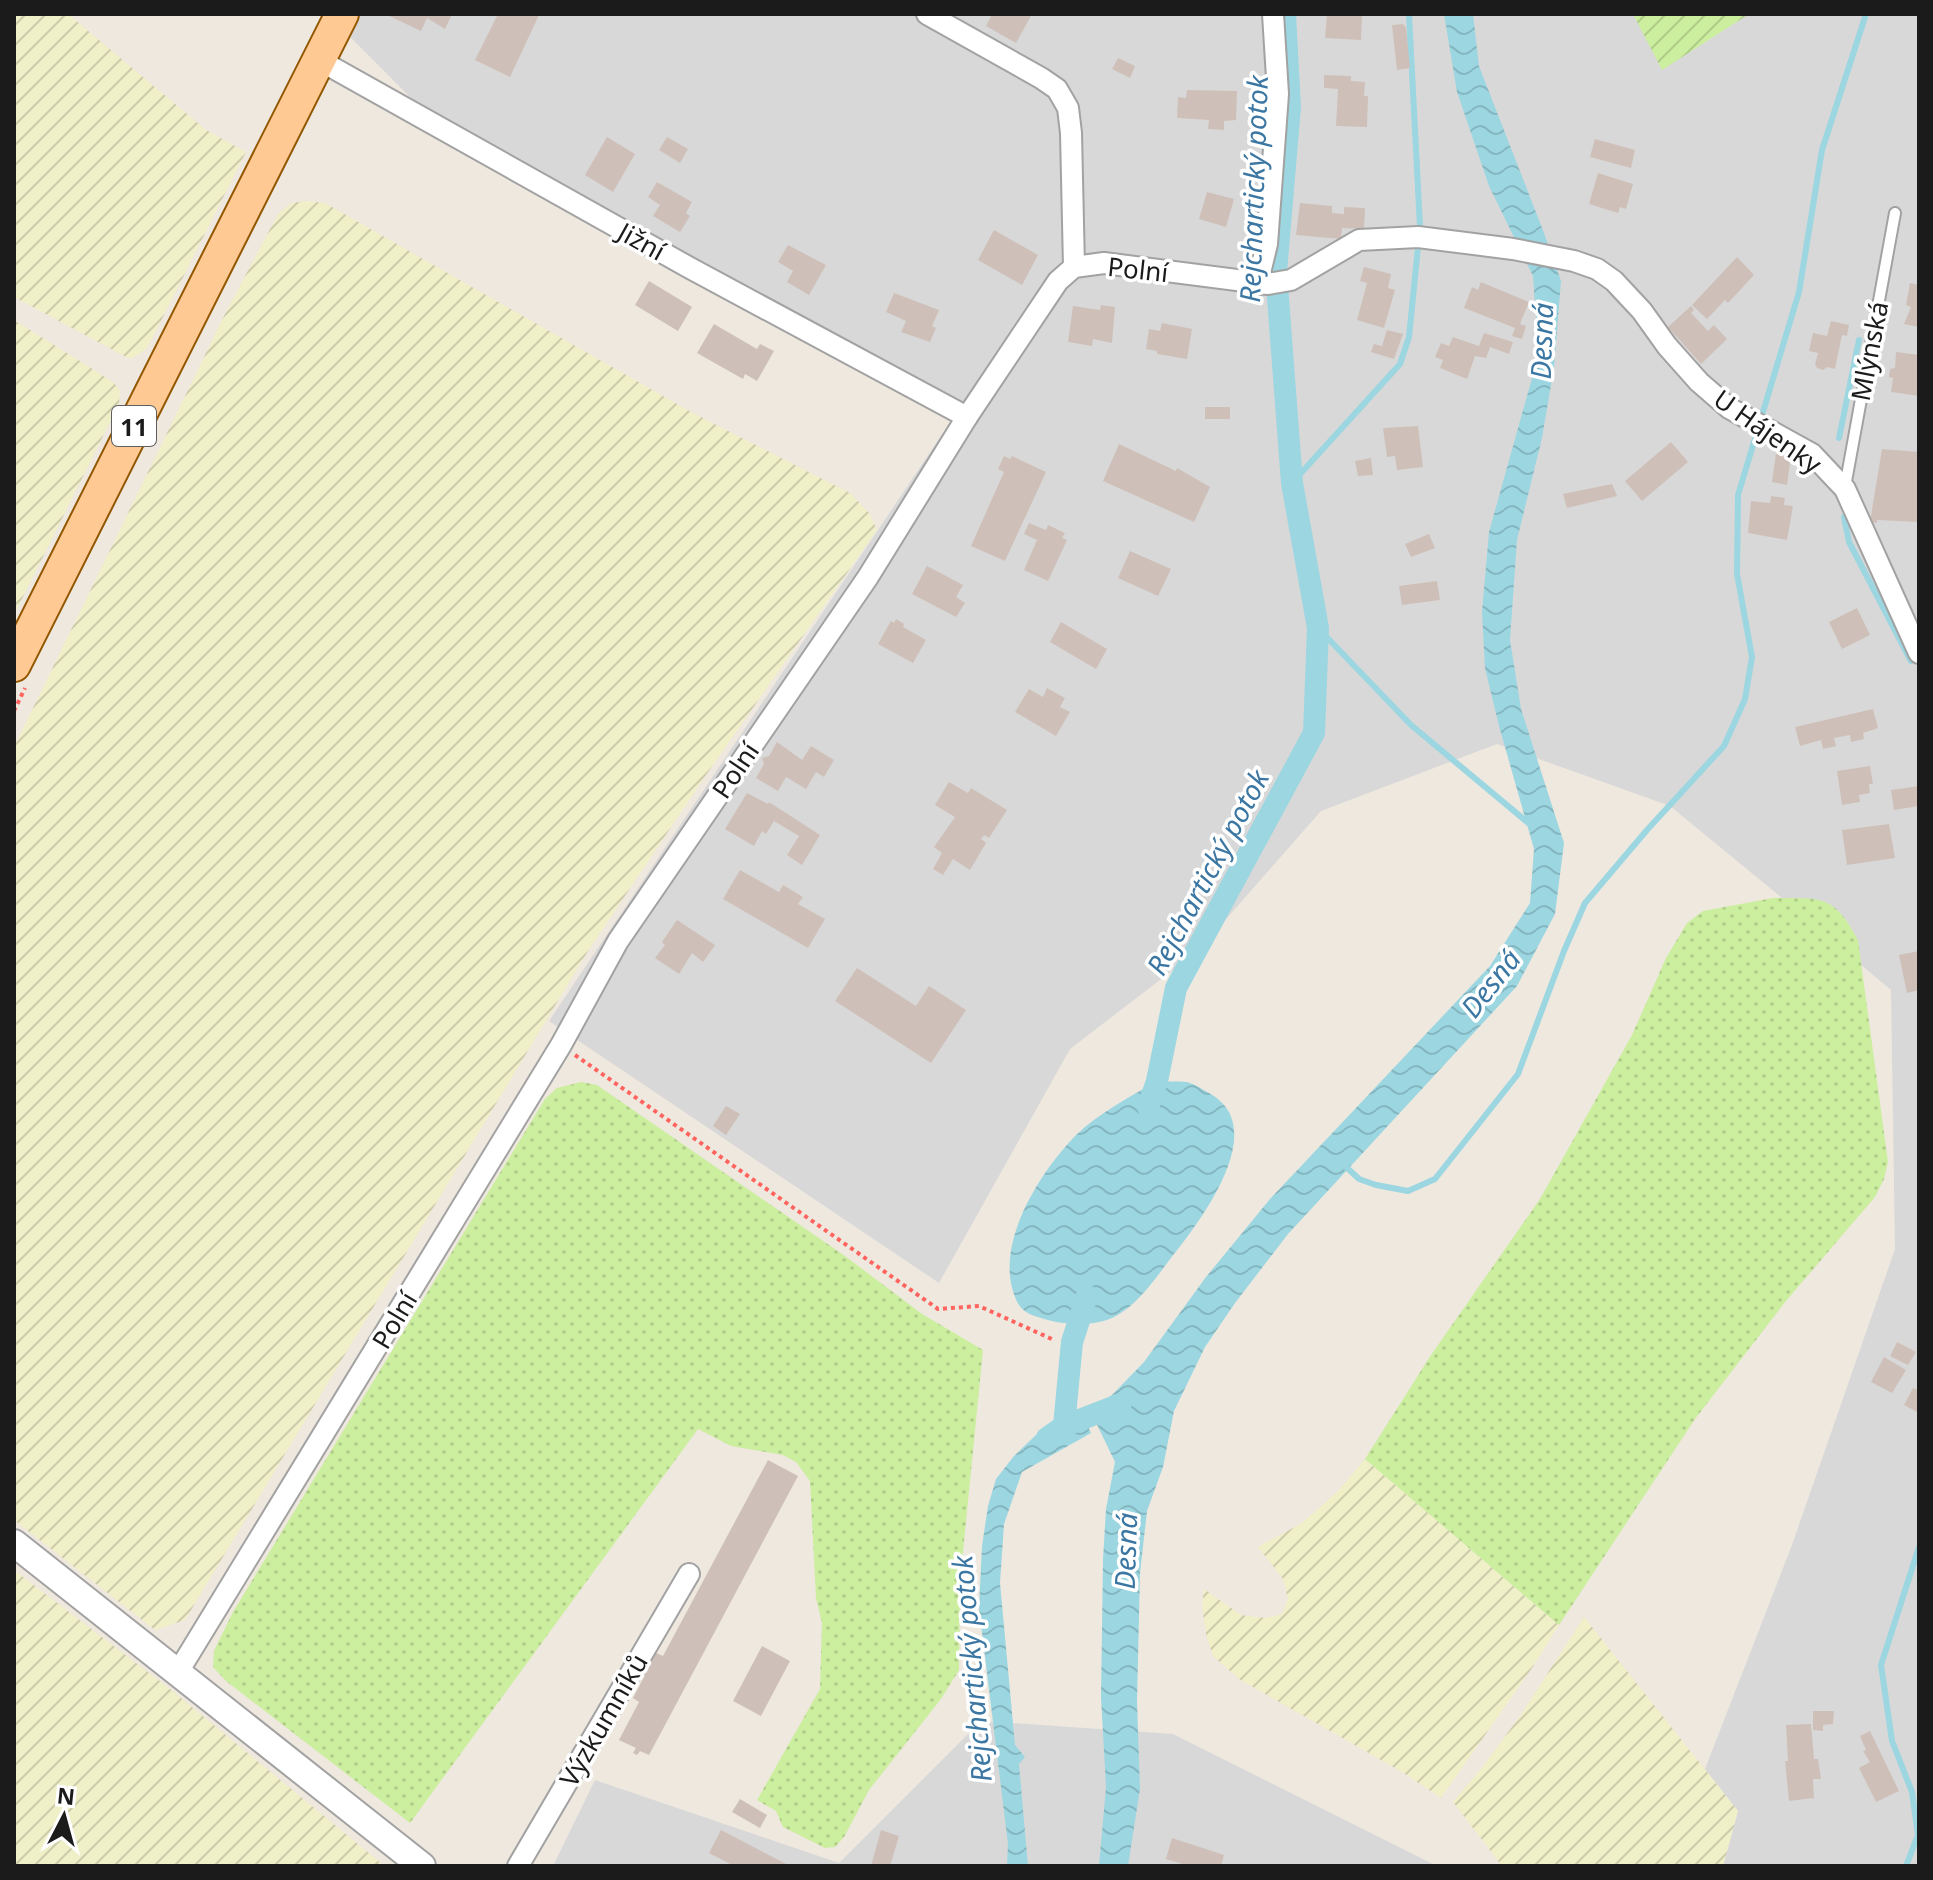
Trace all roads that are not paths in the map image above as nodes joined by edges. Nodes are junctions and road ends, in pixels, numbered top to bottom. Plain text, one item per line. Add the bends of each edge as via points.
1 (342, 14) edge
2 (927, 14) edge
3 (1273, 14) edge
4 (319, 60) junction
5 (1895, 213) dead end
6 (1513, 249) joint
7 (1074, 267) junction
8 (1262, 284) junction
9 (967, 417) junction
10 (1845, 489) junction
11 (1919, 653) edge
12 (14, 665) edge
13 (14, 1543) edge
14 (689, 1574) dead end
15 (178, 1672) junction
16 (422, 1866) edge
17 (518, 1866) edge

1 - 4 main road, 11
2 - 7 street via 1057,89 1068,108 1071,133
3 - 8 street via 1278,94
4 - 9 street, Jižní
4 - 12 main road, 11
5 - 10 lane, Mlýnská
6 - 8 street, Polní via 1418,237 1359,240 1291,280
6 - 10 street, U Hájenky via 1574,261 1614,281 1699,382 1729,408 1812,454
7 - 8 street, Polní via 1104,263
7 - 9 street, Polní via 1058,281
9 - 15 street, Polní via 868,577 618,941 561,1045
10 - 11 street, U Hájenky
13 - 15 street
14 - 17 street, Výzkumníků
15 - 16 street

